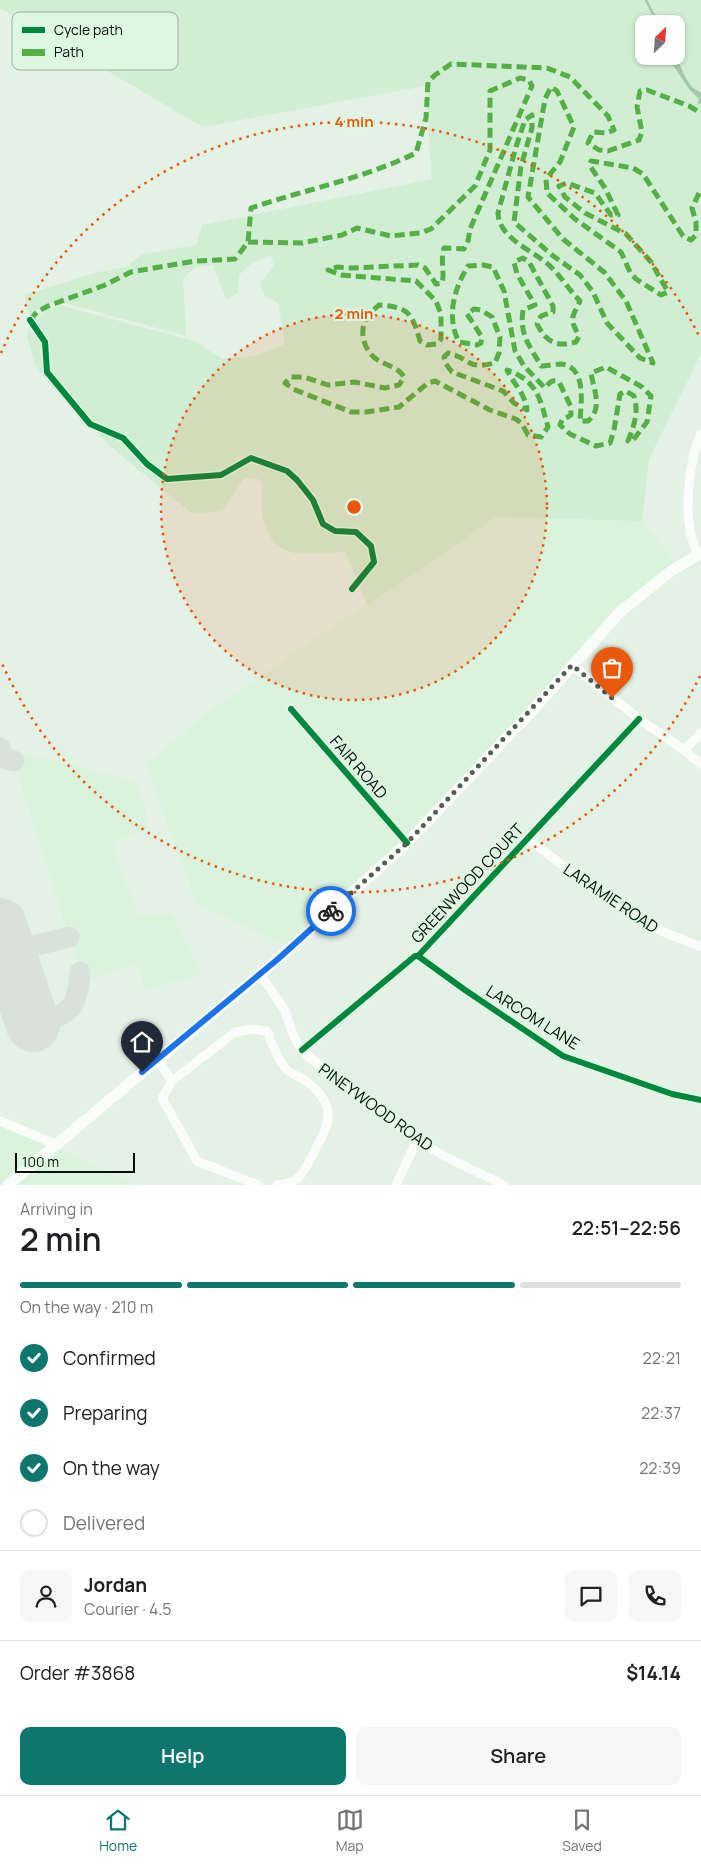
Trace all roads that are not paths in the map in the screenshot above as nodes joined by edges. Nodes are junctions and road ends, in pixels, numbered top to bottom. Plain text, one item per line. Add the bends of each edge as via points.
1 (701, 434) edge
2 (698, 446) edge
3 (699, 554) edge
4 (572, 665) junction
5 (291, 709) dead end
6 (639, 719) junction
7 (701, 734) edge
8 (684, 750) junction
9 (701, 764) edge
10 (527, 838) junction
11 (407, 843) junction
12 (701, 947) edge
13 (418, 956) junction
14 (259, 974) junction
15 (302, 1050) junction
16 (157, 1059) junction
17 (172, 1081) junction
18 (701, 1100) edge
19 (0, 1121) edge
20 (417, 1140) junction
21 (55, 1144) junction
22 (8, 1185) edge
23 (258, 1185) edge
24 (278, 1185) edge
25 (396, 1185) edge
26 (504, 1185) edge

1 - 2 street
2 - 3 street via 687,500 690,529
3 - 4 main road via 671,570 620,612
4 - 6 street
4 - 11 main road
5 - 11 street, FAIR ROAD
6 - 8 street
6 - 10 street, GREENWOOD COURT
7 - 8 street
8 - 9 street
10 - 12 street, LARAMIE ROAD via 589,886 654,928
10 - 13 street, GREENWOOD COURT
11 - 14 main road
13 - 15 street, GREENWOOD COURT
13 - 18 street, LARCOM LANE via 563,1056 672,1094
14 - 15 street, PINEYWOOD ROAD via 284,1010 292,1034
14 - 16 main road
15 - 20 street, PINEYWOOD ROAD
16 - 17 street
16 - 21 main road
17 - 23 street via 162,1098 197,1161
17 - 24 street via 235,1032 267,1031 275,1053 288,1071 305,1080 328,1107 328,1126 302,1176 288,1184
19 - 21 street
20 - 25 street
20 - 26 street, PINEYWOOD ROAD
21 - 22 main road

